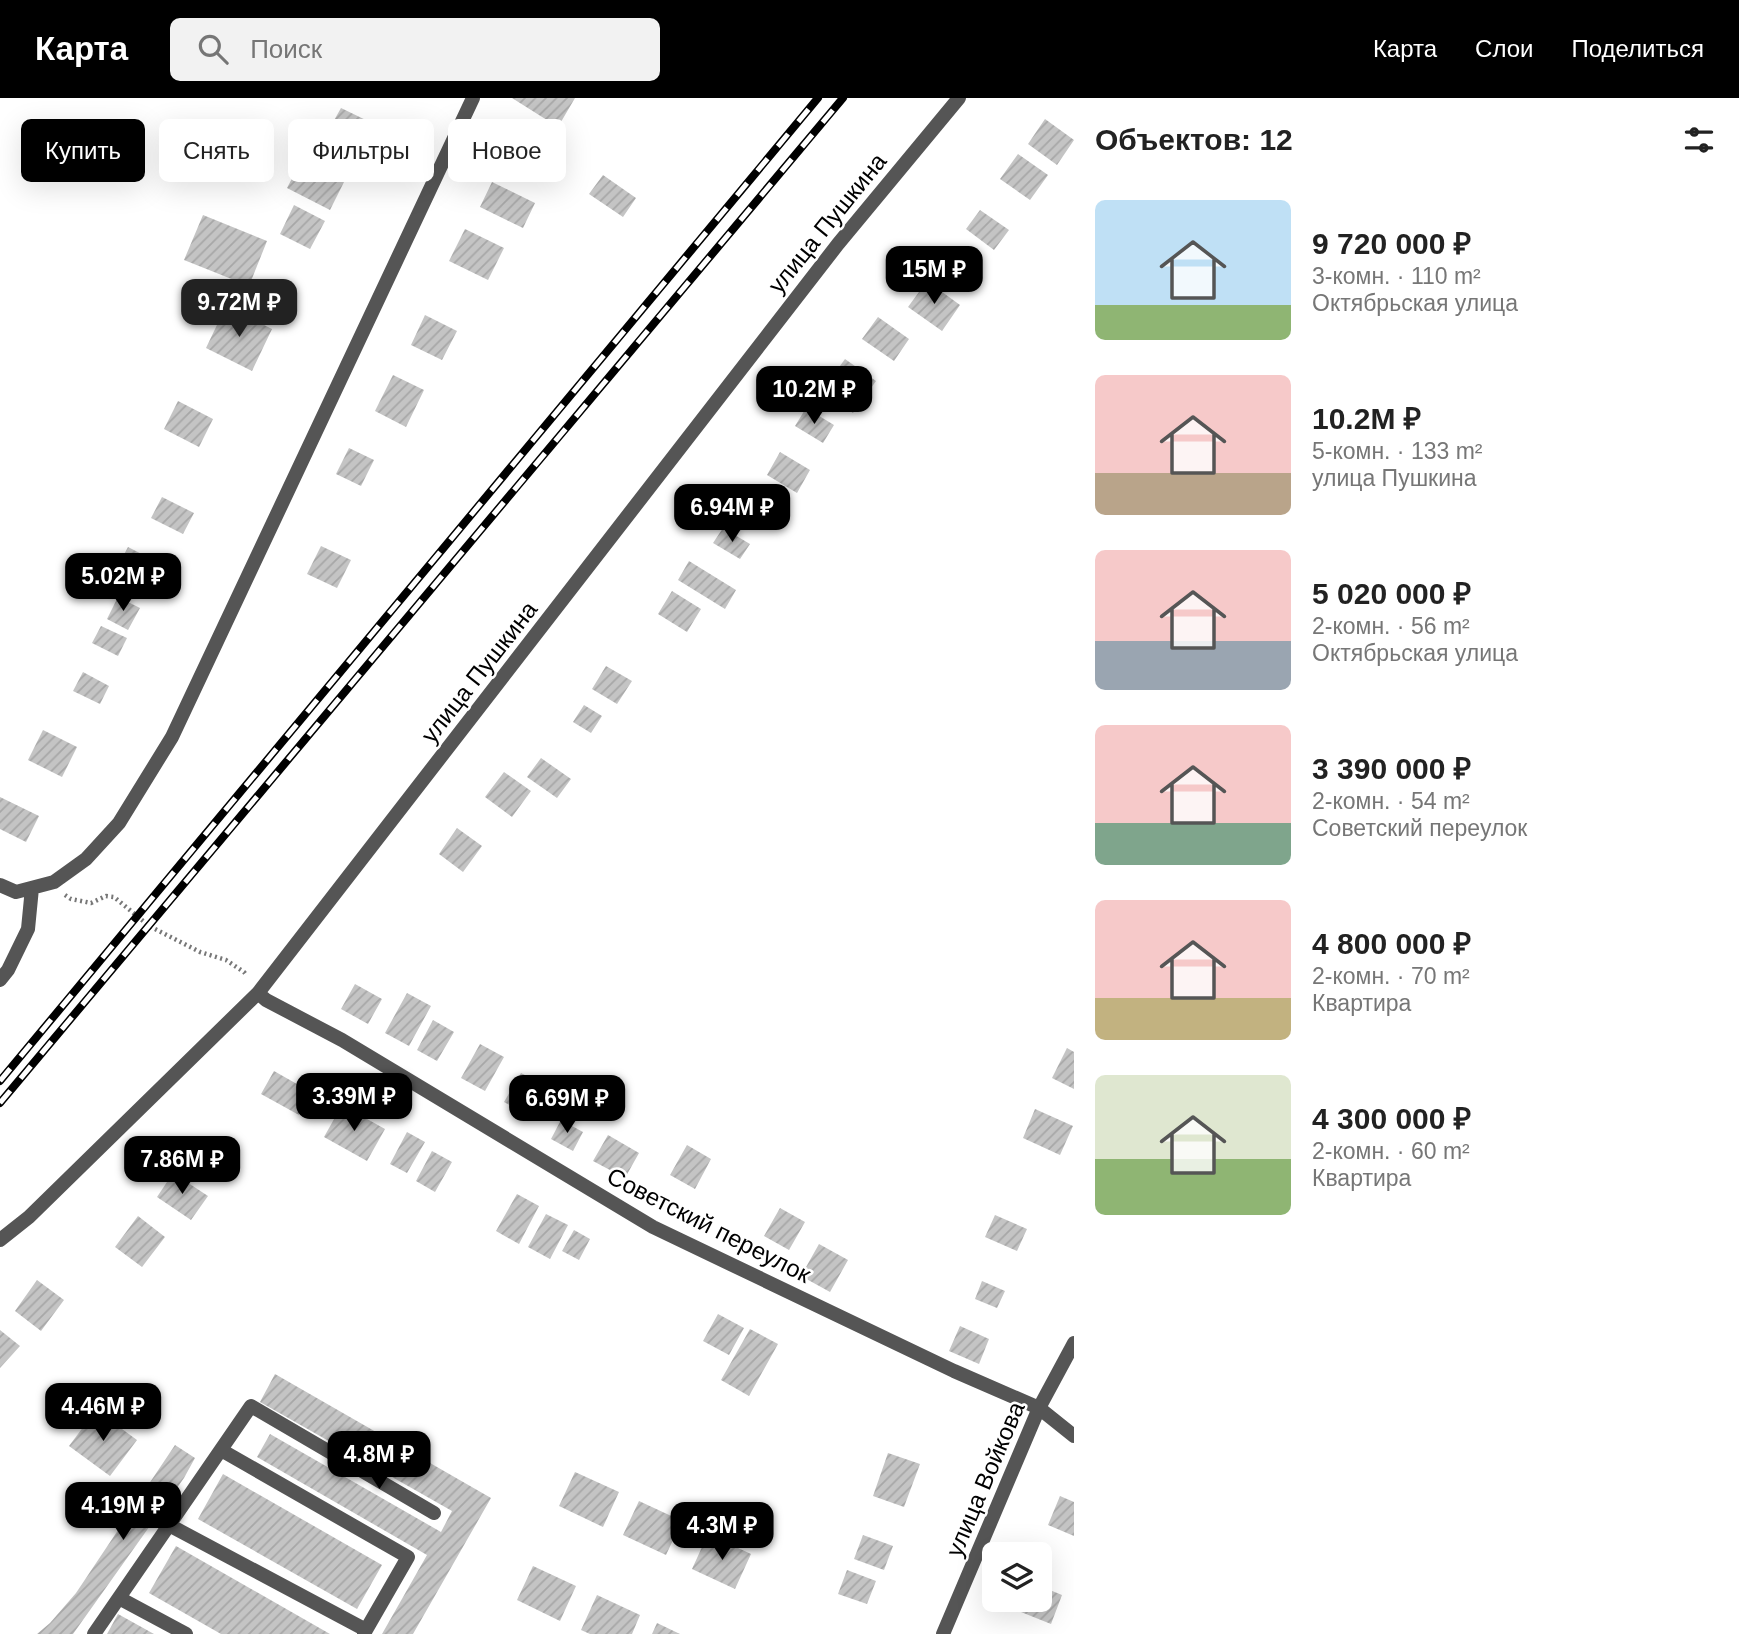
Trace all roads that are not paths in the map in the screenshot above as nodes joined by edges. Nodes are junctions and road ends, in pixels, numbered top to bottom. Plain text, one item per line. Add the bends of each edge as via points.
1 (473, 98) edge
2 (959, 98) edge
3 (0, 885) edge
4 (39, 886) junction
5 (0, 979) edge
6 (258, 993) junction
7 (0, 1240) edge
8 (1074, 1343) edge
9 (1040, 1408) junction
10 (1074, 1436) edge
11 (221, 1450) junction
12 (435, 1513) dead end
13 (169, 1525) junction
14 (119, 1598) junction
15 (365, 1632) edge
16 (94, 1634) edge
17 (186, 1634) edge
18 (943, 1634) edge

1 - 4 street via 172,737 119,823 86,859 54,882
2 - 6 street, улица Пушкина via 838,244
3 - 4 street via 16,892
4 - 5 street via 28,929
6 - 7 street, улица Пушкина
6 - 9 street, Советский переулок via 653,1227
8 - 9 street, улица Войкова
9 - 10 street, Советский переулок
9 - 18 street, улица Войкова
11 - 12 street via 251,1406
11 - 13 street
11 - 15 street via 408,1557
13 - 14 street
13 - 15 street
14 - 16 street
14 - 17 street

